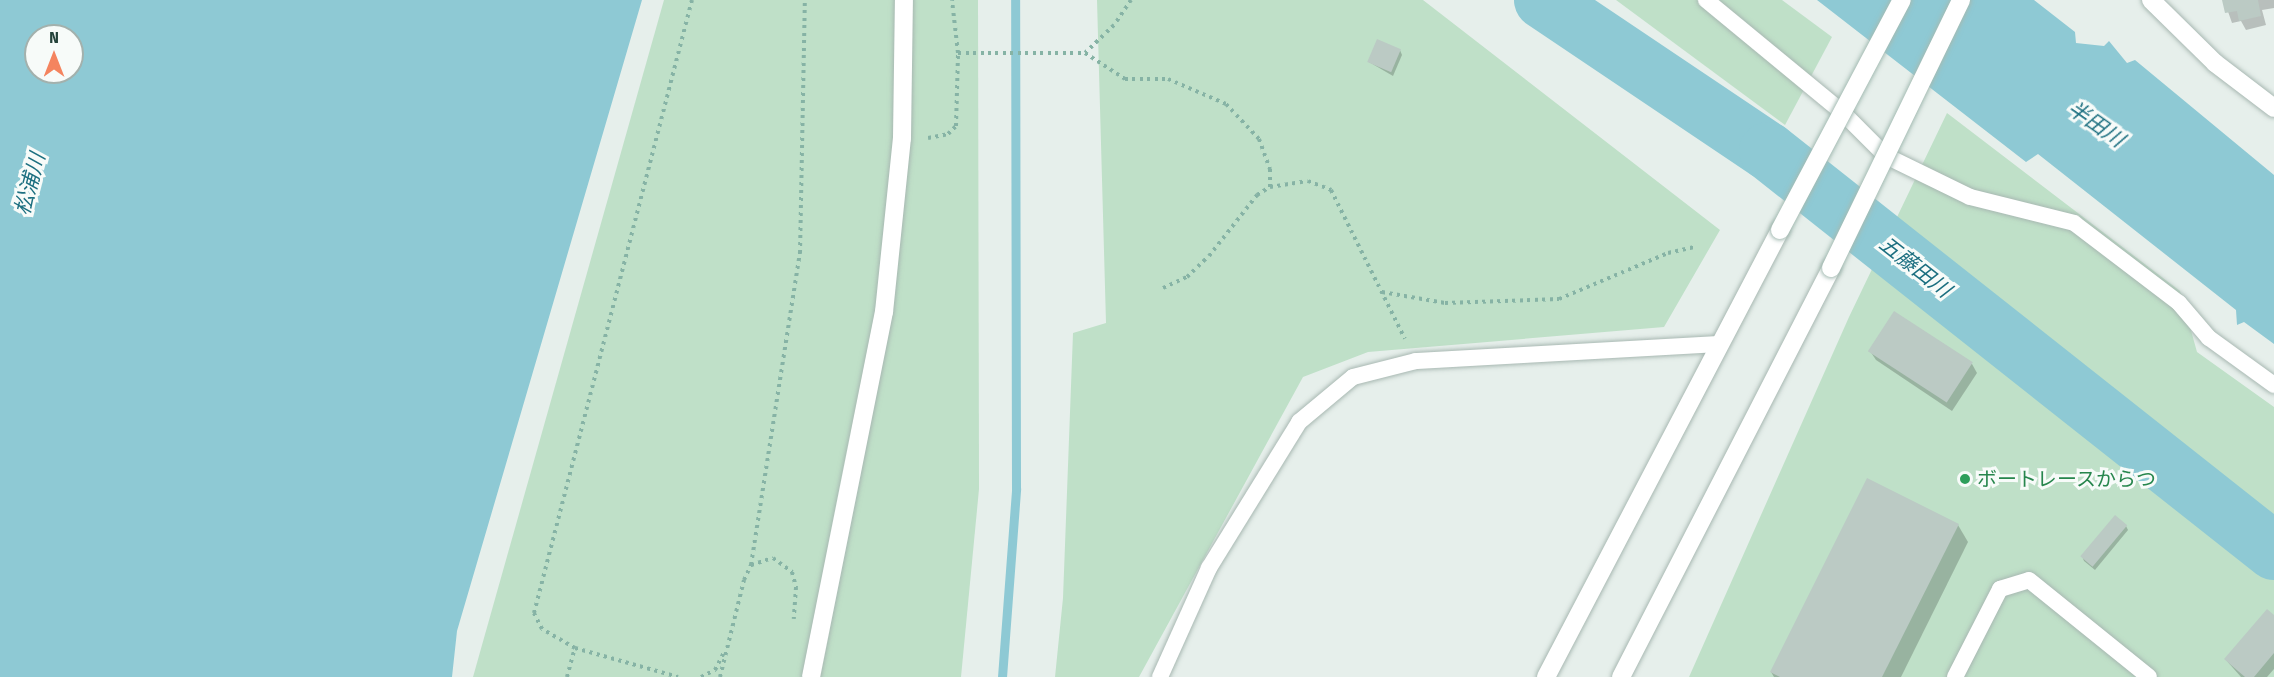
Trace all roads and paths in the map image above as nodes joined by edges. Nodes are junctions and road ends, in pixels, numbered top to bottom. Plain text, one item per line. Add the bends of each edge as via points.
1 (692, 0) edge
2 (805, 0) edge
3 (904, 0) edge
4 (952, 0) edge
5 (1131, 0) edge
6 (1706, 0) edge
7 (1902, 0) edge
8 (1961, 0) edge
9 (2151, 0) edge
10 (1085, 52) junction
11 (958, 53) junction
12 (2274, 108) edge
13 (1842, 112) junction
14 (902, 138) junction
15 (1886, 156) junction
16 (1270, 187) junction
17 (1694, 247) dead end
18 (1162, 288) dead end
19 (1382, 292) junction
20 (1720, 344) junction
21 (1416, 361) junction
22 (2274, 385) edge
23 (751, 566) junction
24 (794, 630) dead end
25 (728, 646) junction
26 (575, 648) junction
27 (1628, 675) edge
28 (567, 677) edge
29 (678, 677) edge
30 (701, 677) edge
31 (720, 677) edge
32 (811, 677) edge
33 (1160, 677) edge
34 (1546, 677) edge
35 (1954, 677) edge
36 (2149, 677) edge

1 - 26 path via 534,613 542,629
2 - 23 path via 800,254
3 - 14 street
4 - 11 path
5 - 10 path via 1114,25
6 - 13 lane
7 - 13 street, bridge
8 - 15 street, bridge
9 - 12 street via 2215,63
10 - 11 path
10 - 16 path via 1125,79 1168,79 1226,104 1259,138 1270,169
11 - 14 path via 956,126 936,138
13 - 15 lane
13 - 20 street, bridge
14 - 32 street via 884,312
15 - 22 lane via 1970,197 2074,223 2179,303 2209,338
15 - 27 street, bridge
16 - 18 path via 1257,195 1209,256 1187,276
16 - 19 path via 1308,182 1331,189
17 - 19 path via 1668,253 1559,298 1445,303
19 - 21 path
20 - 21 lane
20 - 34 street
21 - 33 lane via 1353,378 1299,422 1209,568
23 - 24 path via 773,558 792,572 796,587
23 - 25 path
25 - 30 path via 714,670
25 - 31 path
26 - 28 path
26 - 29 path
35 - 36 lane via 2000,589 2028,580

